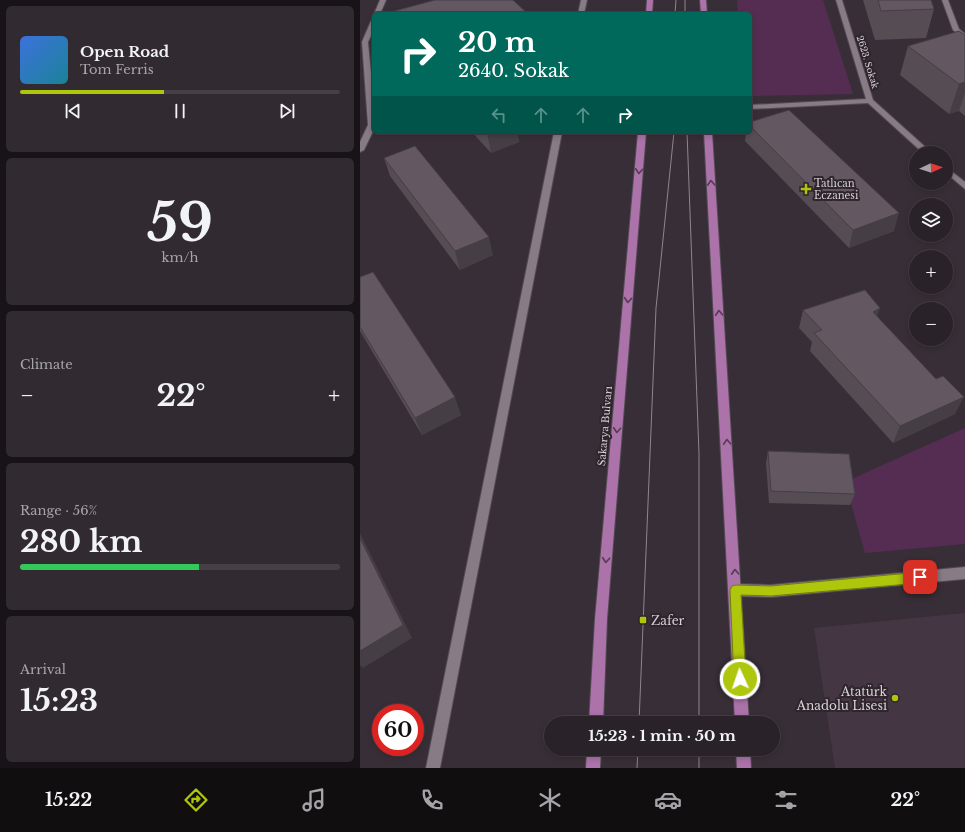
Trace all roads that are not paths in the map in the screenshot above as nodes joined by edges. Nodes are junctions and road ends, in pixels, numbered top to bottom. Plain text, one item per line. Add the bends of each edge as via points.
1 (384, 0) edge
2 (584, 0) edge
3 (650, 0) edge
4 (703, 0) edge
5 (839, 0) edge
6 (945, 0) edge
7 (378, 12) edge
8 (581, 12) edge
9 (649, 12) edge
10 (704, 12) edge
11 (372, 26) edge
12 (965, 37) edge
13 (870, 101) junction
14 (752, 107) edge
15 (372, 125) edge
16 (372, 125) edge
17 (558, 134) edge
18 (642, 134) edge
19 (708, 134) edge
20 (920, 146) edge
21 (360, 150) edge
22 (953, 175) edge
23 (965, 186) edge
24 (965, 573) edge
25 (736, 590) junction
26 (596, 716) edge
27 (742, 716) edge
28 (594, 756) edge
29 (743, 756) edge
30 (433, 768) edge
31 (593, 768) edge
32 (744, 768) edge

1 - 7 street
2 - 8 street
3 - 9 main road
4 - 10 main road
5 - 13 street, 2623. Sokak
6 - 12 street via 956,30
11 - 15 street via 365,42
13 - 14 street
13 - 20 street, 2623. Sokak
16 - 21 street
17 - 30 street
18 -> 26 main road, Sakarya Bulvarı via 601,619
25 -> 19 main road
22 - 23 street
24 - 25 street via 771,591
25 - 27 main road
28 - 31 main road
29 - 32 main road

